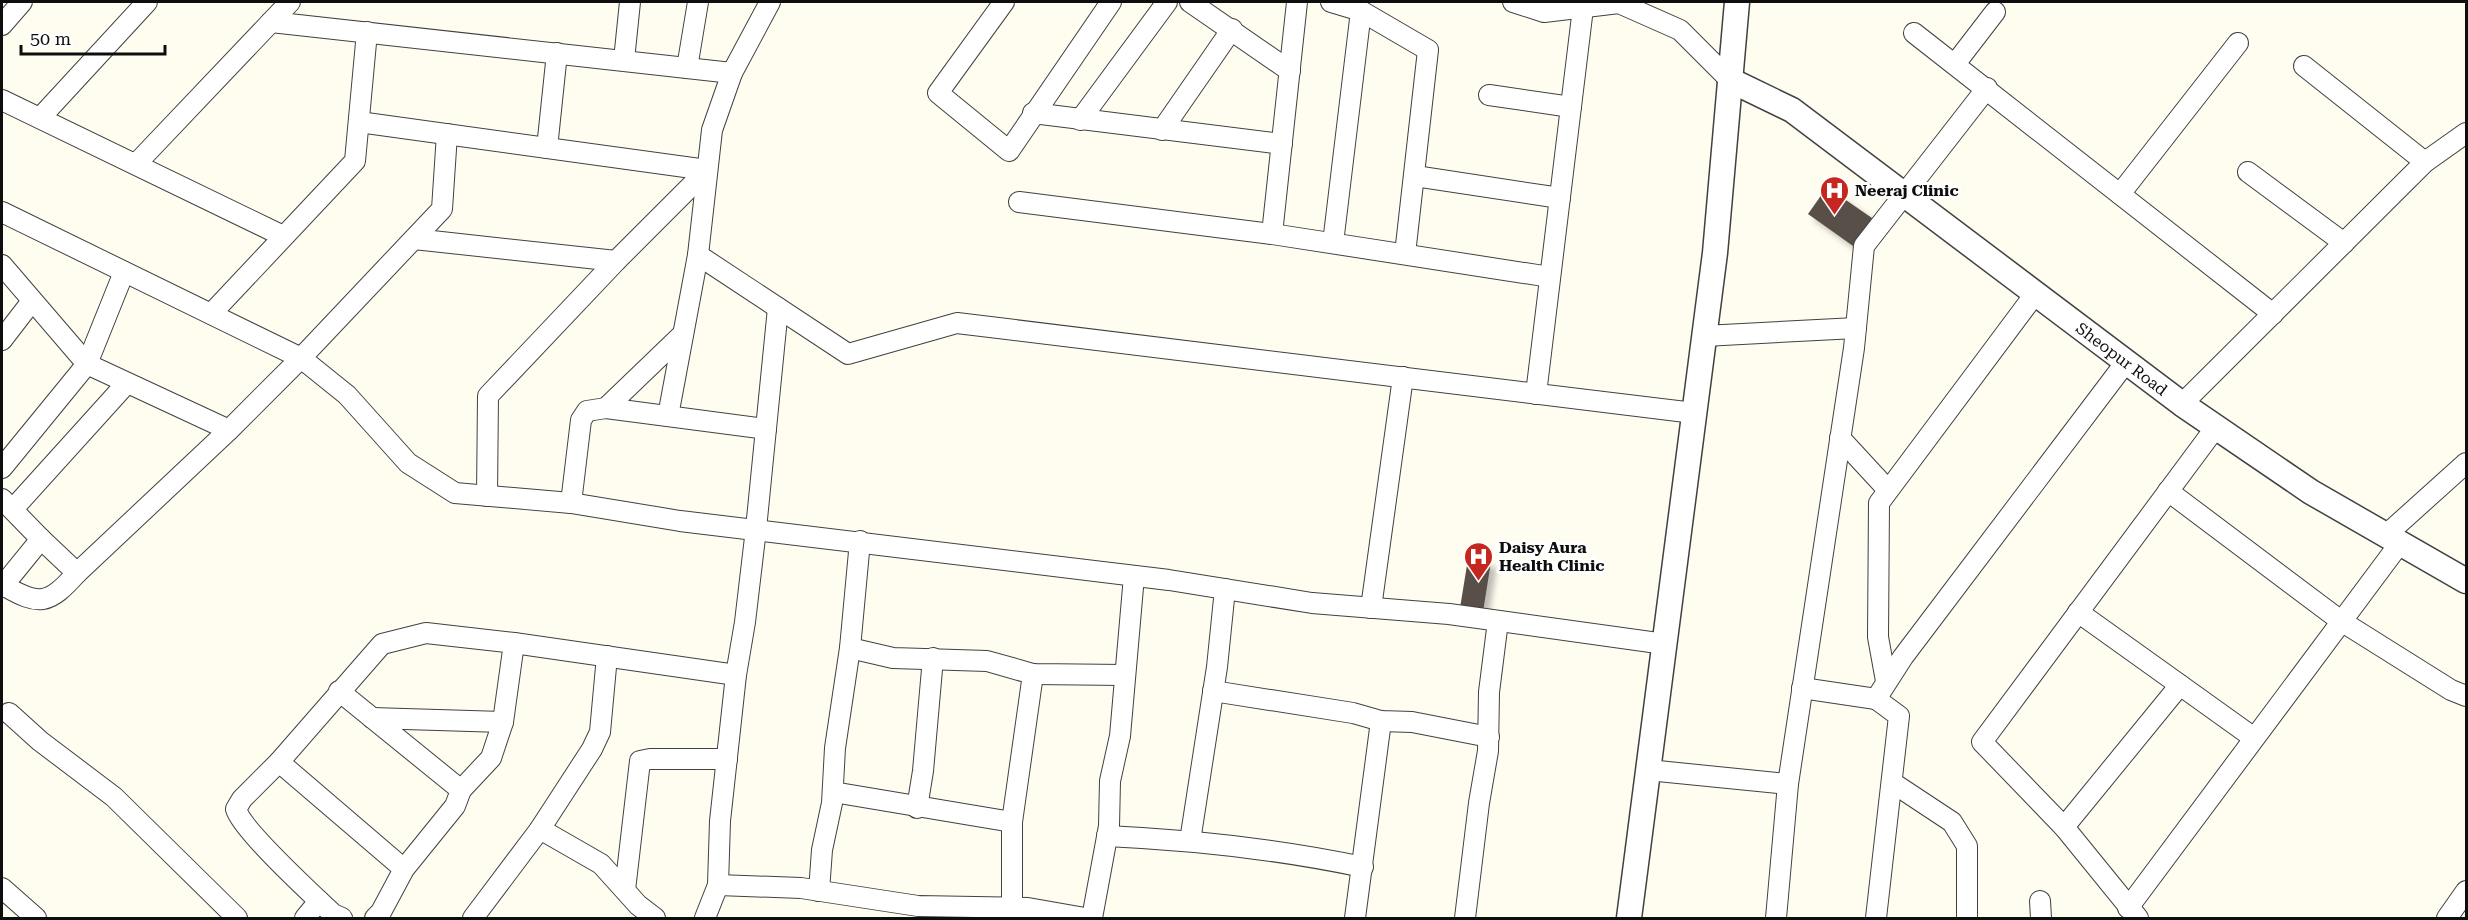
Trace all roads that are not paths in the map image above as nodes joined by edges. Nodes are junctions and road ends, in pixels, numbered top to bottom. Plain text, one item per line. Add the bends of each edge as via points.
1 (22, 2) edge
2 (147, 2) edge
3 (291, 2) edge
4 (630, 2) edge
5 (698, 2) edge
6 (770, 2) edge
7 (1004, 2) edge
8 (1111, 2) edge
9 (1167, 2) edge
10 (1190, 2) edge
11 (1297, 2) edge
12 (1331, 2) edge
13 (1513, 2) edge
14 (1737, 2) edge
15 (1583, 8) junction
16 (1361, 11) junction
17 (1995, 12) dead end
18 (271, 22) junction
19 (2, 25) edge
20 (1232, 29) junction
21 (367, 32) junction
22 (1914, 33) dead end
23 (2238, 42) dead end
24 (557, 53) junction
25 (624, 60) junction
26 (1955, 64) junction
27 (2304, 66) dead end
28 (687, 68) junction
29 (1290, 71) junction
30 (732, 73) junction
31 (1730, 80) junction
32 (1987, 88) junction
33 (1489, 95) dead end
34 (2, 100) edge
35 (1571, 107) junction
36 (1033, 113) junction
37 (40, 118) junction
38 (1080, 120) junction
39 (359, 122) junction
40 (1162, 130) junction
41 (447, 134) junction
42 (2466, 134) edge
43 (1282, 144) junction
44 (547, 148) junction
45 (2425, 162) junction
46 (136, 164) junction
47 (707, 170) junction
48 (2248, 172) dead end
49 (1415, 176) junction
50 (1904, 194) junction
51 (2120, 194) junction
52 (1560, 198) junction
53 (1019, 202) dead end
54 (2, 212) edge
55 (1272, 234) junction
56 (283, 236) junction
57 (414, 238) junction
58 (1333, 243) junction
59 (2344, 243) junction
60 (1405, 254) junction
61 (698, 255) junction
62 (616, 261) junction
63 (2, 265) edge
64 (124, 272) junction
65 (1550, 277) junction
66 (2036, 294) junction
67 (32, 301) junction
68 (778, 308) junction
69 (211, 314) junction
70 (2273, 314) junction
71 (1856, 328) junction
72 (683, 334) junction
73 (1704, 336) junction
74 (2, 340) edge
75 (301, 358) junction
76 (2126, 362) junction
77 (87, 364) junction
78 (1403, 377) junction
79 (126, 384) junction
80 (1536, 394) junction
81 (2182, 404) junction
82 (606, 408) junction
83 (1694, 413) junction
84 (668, 417) junction
85 (2216, 427) junction
86 (766, 429) junction
87 (228, 430) junction
88 (1840, 438) junction
89 (2, 468) edge
90 (2463, 471) edge
91 (1888, 490) junction
92 (2168, 491) junction
93 (487, 496) junction
94 (572, 503) junction
95 (7, 504) edge
96 (756, 529) junction
97 (41, 539) junction
98 (2393, 539) junction
99 (860, 542) junction
100 (77, 573) junction
101 (1134, 576) junction
102 (2466, 581) edge
103 (2, 586) edge
104 (1225, 589) junction
105 (1371, 608) junction
106 (2078, 612) junction
107 (1498, 621) junction
108 (2342, 621) junction
109 (514, 643) junction
110 (1665, 644) junction
111 (850, 648) junction
112 (607, 656) junction
113 (933, 658) junction
114 (1032, 674) junction
115 (736, 675) junction
116 (1124, 675) junction
117 (1886, 681) junction
118 (2180, 685) junction
119 (1802, 688) junction
120 (1213, 691) junction
121 (339, 692) junction
122 (2466, 696) edge
123 (1876, 699) junction
124 (9, 713) dead end
125 (372, 718) junction
126 (1381, 721) junction
127 (503, 722) junction
128 (1488, 737) junction
129 (2254, 738) junction
130 (727, 759) junction
131 (279, 762) junction
132 (1648, 770) junction
133 (1893, 783) junction
134 (1788, 784) junction
135 (461, 790) junction
136 (833, 792) junction
137 (917, 808) junction
138 (1012, 822) junction
139 (2064, 827) junction
140 (540, 829) junction
141 (1107, 836) junction
142 (1190, 841) junction
143 (1363, 867) junction
144 (404, 869) junction
145 (718, 885) junction
146 (2, 888) edge
147 (819, 891) junction
148 (2466, 891) edge
149 (319, 901) junction
150 (630, 904) edge
151 (1012, 908) junction
152 (917, 912) edge
153 (2133, 913) edge
154 (1066, 917) edge
155 (36, 918) edge
156 (237, 918) edge
157 (305, 918) edge
158 (342, 918) edge
159 (375, 918) edge
160 (473, 918) edge
161 (655, 918) edge
162 (705, 918) edge
163 (1085, 918) edge
164 (1092, 918) edge
165 (1355, 918) edge
166 (1465, 918) edge
167 (1629, 918) edge
168 (1776, 918) edge
169 (1876, 918) edge
170 (1967, 918) edge
171 (2446, 918) edge

1 - 19 street
2 - 37 street
3 - 18 street
4 - 25 street
5 - 28 street
6 - 30 street
7 - 36 street via 938,93 1010,151
8 - 36 street
9 - 38 street
10 - 20 street
11 - 29 street
12 - 16 street
13 - 15 street via 1544,12
14 - 31 street
15 - 31 street via 1619,3 1680,30
15 - 35 street
16 - 49 street via 1428,50
16 - 58 street
17 - 26 street
18 - 21 street
18 - 46 street
20 - 29 street
20 - 40 street
21 - 24 street
21 - 39 street
22 - 26 street
23 - 51 street
24 - 25 street
24 - 44 street
25 - 28 street
26 - 32 street
27 - 45 street
28 - 30 street
29 - 43 street
30 - 47 street via 712,130
31 - 50 street, Sheopur Road via 1792,110
31 - 73 street
32 - 50 street
32 - 51 street
33 - 35 street
34 - 37 street
35 - 52 street
36 - 38 street
37 - 46 street
38 - 40 street
39 - 41 street
39 - 56 street via 355,161
40 - 43 street
41 - 44 street
41 - 57 street via 442,209
42 - 45 street
43 - 55 street
44 - 47 street
45 - 59 street
46 - 56 street
47 - 61 street
47 - 62 street
48 - 59 street
49 - 52 street
49 - 60 street
50 - 66 street, Sheopur Road
50 - 71 street via 1864,246
51 - 70 street
52 - 65 street
53 - 55 street
54 - 64 street
55 - 58 street
56 - 69 street
57 - 62 street
57 - 75 street
58 - 60 street
59 - 70 street
60 - 65 street
61 - 68 street
61 - 72 street
62 - 93 street via 488,396
63 - 67 street
64 - 69 street
64 - 77 street
65 - 80 street
66 - 76 street, Sheopur Road
66 - 91 street
67 - 74 street
67 - 77 street
68 - 78 street via 848,354 957,323
68 - 86 street
69 - 75 street
70 - 81 street
71 - 73 street
71 - 88 street
72 - 82 street
72 - 84 street
73 - 83 street
75 - 87 street
75 - 93 street via 347,395 408,463 455,494
76 - 81 street, Sheopur Road
76 - 117 street
77 - 79 street
77 - 89 street
78 - 80 street
78 - 105 street
79 - 87 street
79 - 95 street
80 - 83 street
81 - 85 street, Sheopur Road
82 - 84 street
82 - 94 street via 587,411 581,420
83 - 110 street
84 - 86 street
85 - 92 street
85 - 98 street, Sheopur Road via 2311,492
86 - 96 street
87 - 100 street
88 - 91 street
88 - 119 street
90 - 98 street
91 - 117 street via 1879,503 1878,637
92 - 106 street
92 - 108 street
93 - 94 street
94 - 96 street
95 - 97 street
96 - 99 street
96 - 115 street
97 - 100 street
97 - 103 street
98 - 102 street, Sheopur Road
98 - 108 street
99 - 101 street
99 - 111 street
100 - 103 street via 52,598 36,600
101 - 104 street
101 - 116 street
104 - 105 street
104 - 120 street
105 - 107 street
106 - 118 street
106 - 139 street via 1982,742
107 - 110 street
107 - 128 street
108 - 122 street
108 - 129 street
109 - 112 street
109 - 121 street via 426,633 382,644
109 - 127 street
110 - 132 street
111 - 113 street via 893,658
111 - 136 street via 835,748
112 - 115 street
112 - 140 street via 600,732
113 - 114 street via 987,662
113 - 137 street
114 - 116 street
114 - 138 street
115 - 130 street
116 - 141 street
117 - 123 street
118 - 129 street
118 - 139 street
119 - 123 street
119 - 134 street
120 - 126 street
120 - 142 street
121 - 125 street
121 - 131 street
123 - 133 street via 1899,716
124 - 156 street via 114,797
125 - 127 street
125 - 135 street
126 - 128 street via 1412,722
126 - 143 street
127 - 135 street via 491,758
128 - 166 street
129 - 153 street
130 - 145 street
130 - 150 street via 639,761
131 - 144 street
131 - 149 street via 242,799 236,809 238,816
132 - 134 street
132 - 167 street
133 - 169 street
133 - 170 street via 1952,822 1967,846
134 - 168 street
135 - 144 street via 455,806
136 - 137 street
136 - 147 street
137 - 138 street
138 - 151 street
139 - 153 street
140 - 150 street via 601,864
140 - 160 street
141 - 142 street
141 - 164 street
142 - 143 street via 1301,854
143 - 165 street
144 - 159 street
145 - 147 street
145 - 162 street
146 - 155 street
147 - 152 street
148 - 171 street
149 - 157 street
149 - 158 street
150 - 161 street
151 - 152 street
151 - 154 street
154 - 163 street

